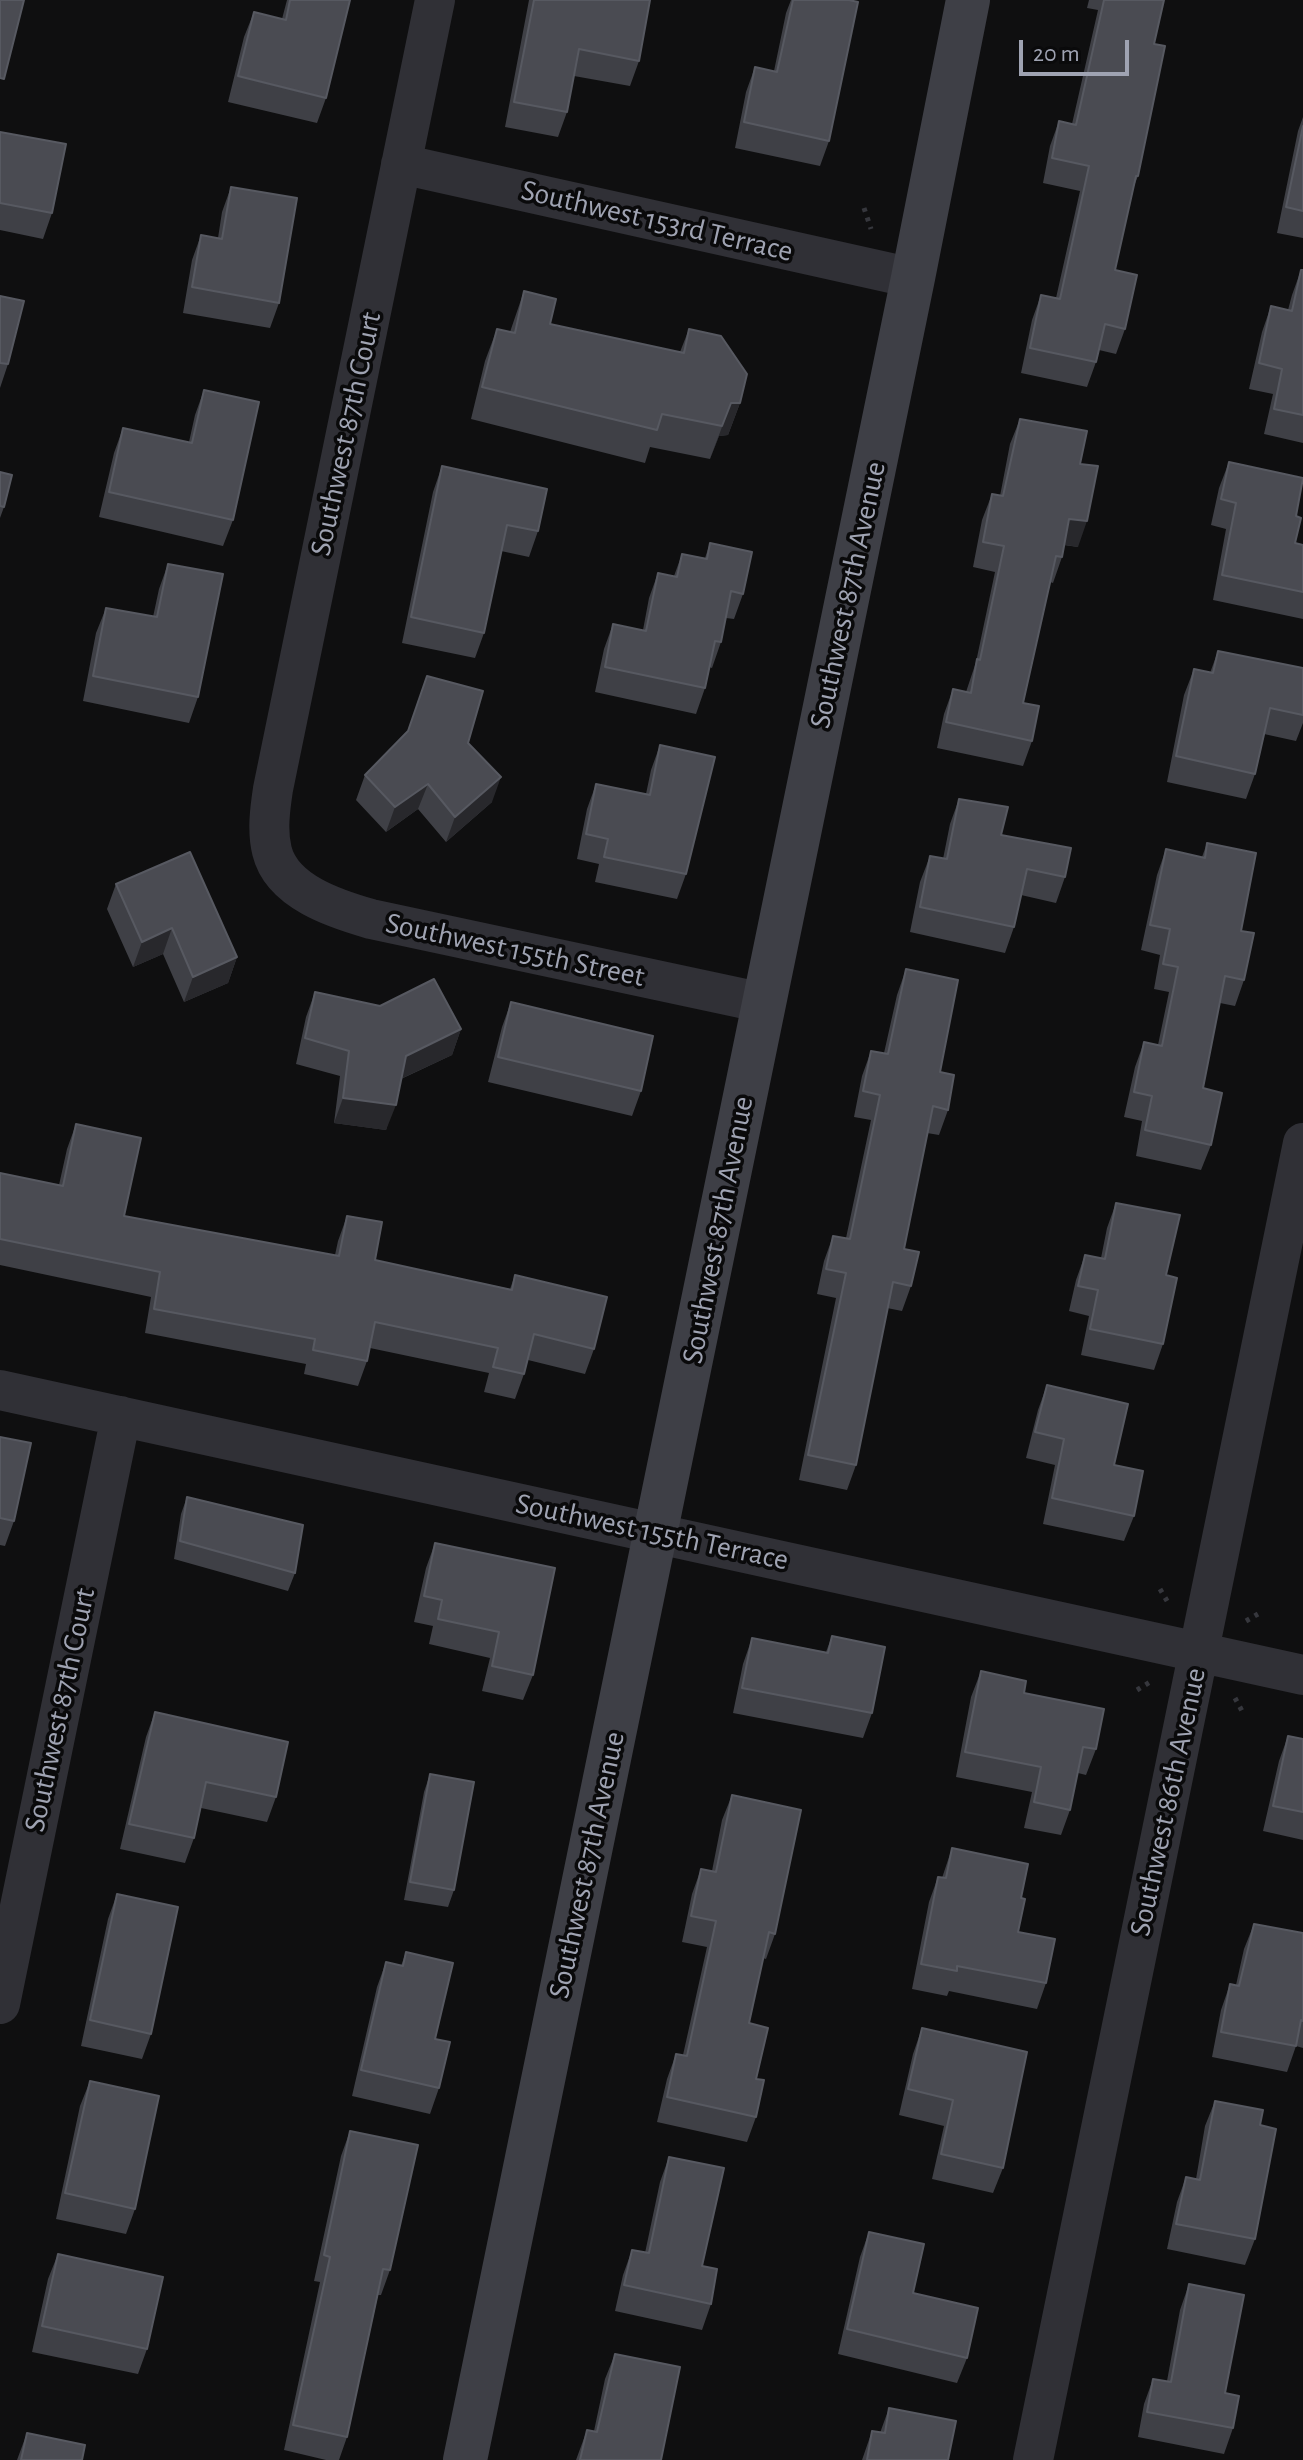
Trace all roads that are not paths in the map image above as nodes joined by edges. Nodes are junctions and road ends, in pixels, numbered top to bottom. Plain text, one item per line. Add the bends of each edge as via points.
1 (435, 0) edge
2 (968, 0) edge
3 (401, 164) junction
4 (913, 278) junction
5 (278, 868) joint
6 (764, 1003) junction
7 (1303, 1143) edge
8 (0, 1390) edge
9 (121, 1416) junction
10 (657, 1534) junction
11 (1199, 1651) junction
12 (1303, 1675) edge
13 (0, 2004) edge
14 (465, 2460) edge
15 (1033, 2460) edge

1 - 3 street, Southwest 87th Court
2 - 4 street, Southwest 87th Avenue
3 - 4 street, Southwest 153rd Terrace
3 - 5 street, Southwest 87th Court via 273,789 269,834
4 - 6 street, Southwest 87th Avenue
5 - 6 street, Southwest 155th Street via 317,899 371,919
6 - 10 street, Southwest 87th Avenue
7 - 11 street, Southwest 86th Avenue
8 - 9 street, Southwest 155th Terrace
9 - 10 street, Southwest 155th Terrace
9 - 13 street, Southwest 87th Court
10 - 11 street, Southwest 155th Terrace
10 - 14 street, Southwest 87th Avenue
11 - 12 street, Southwest 155th Terrace
11 - 15 street, Southwest 86th Avenue

